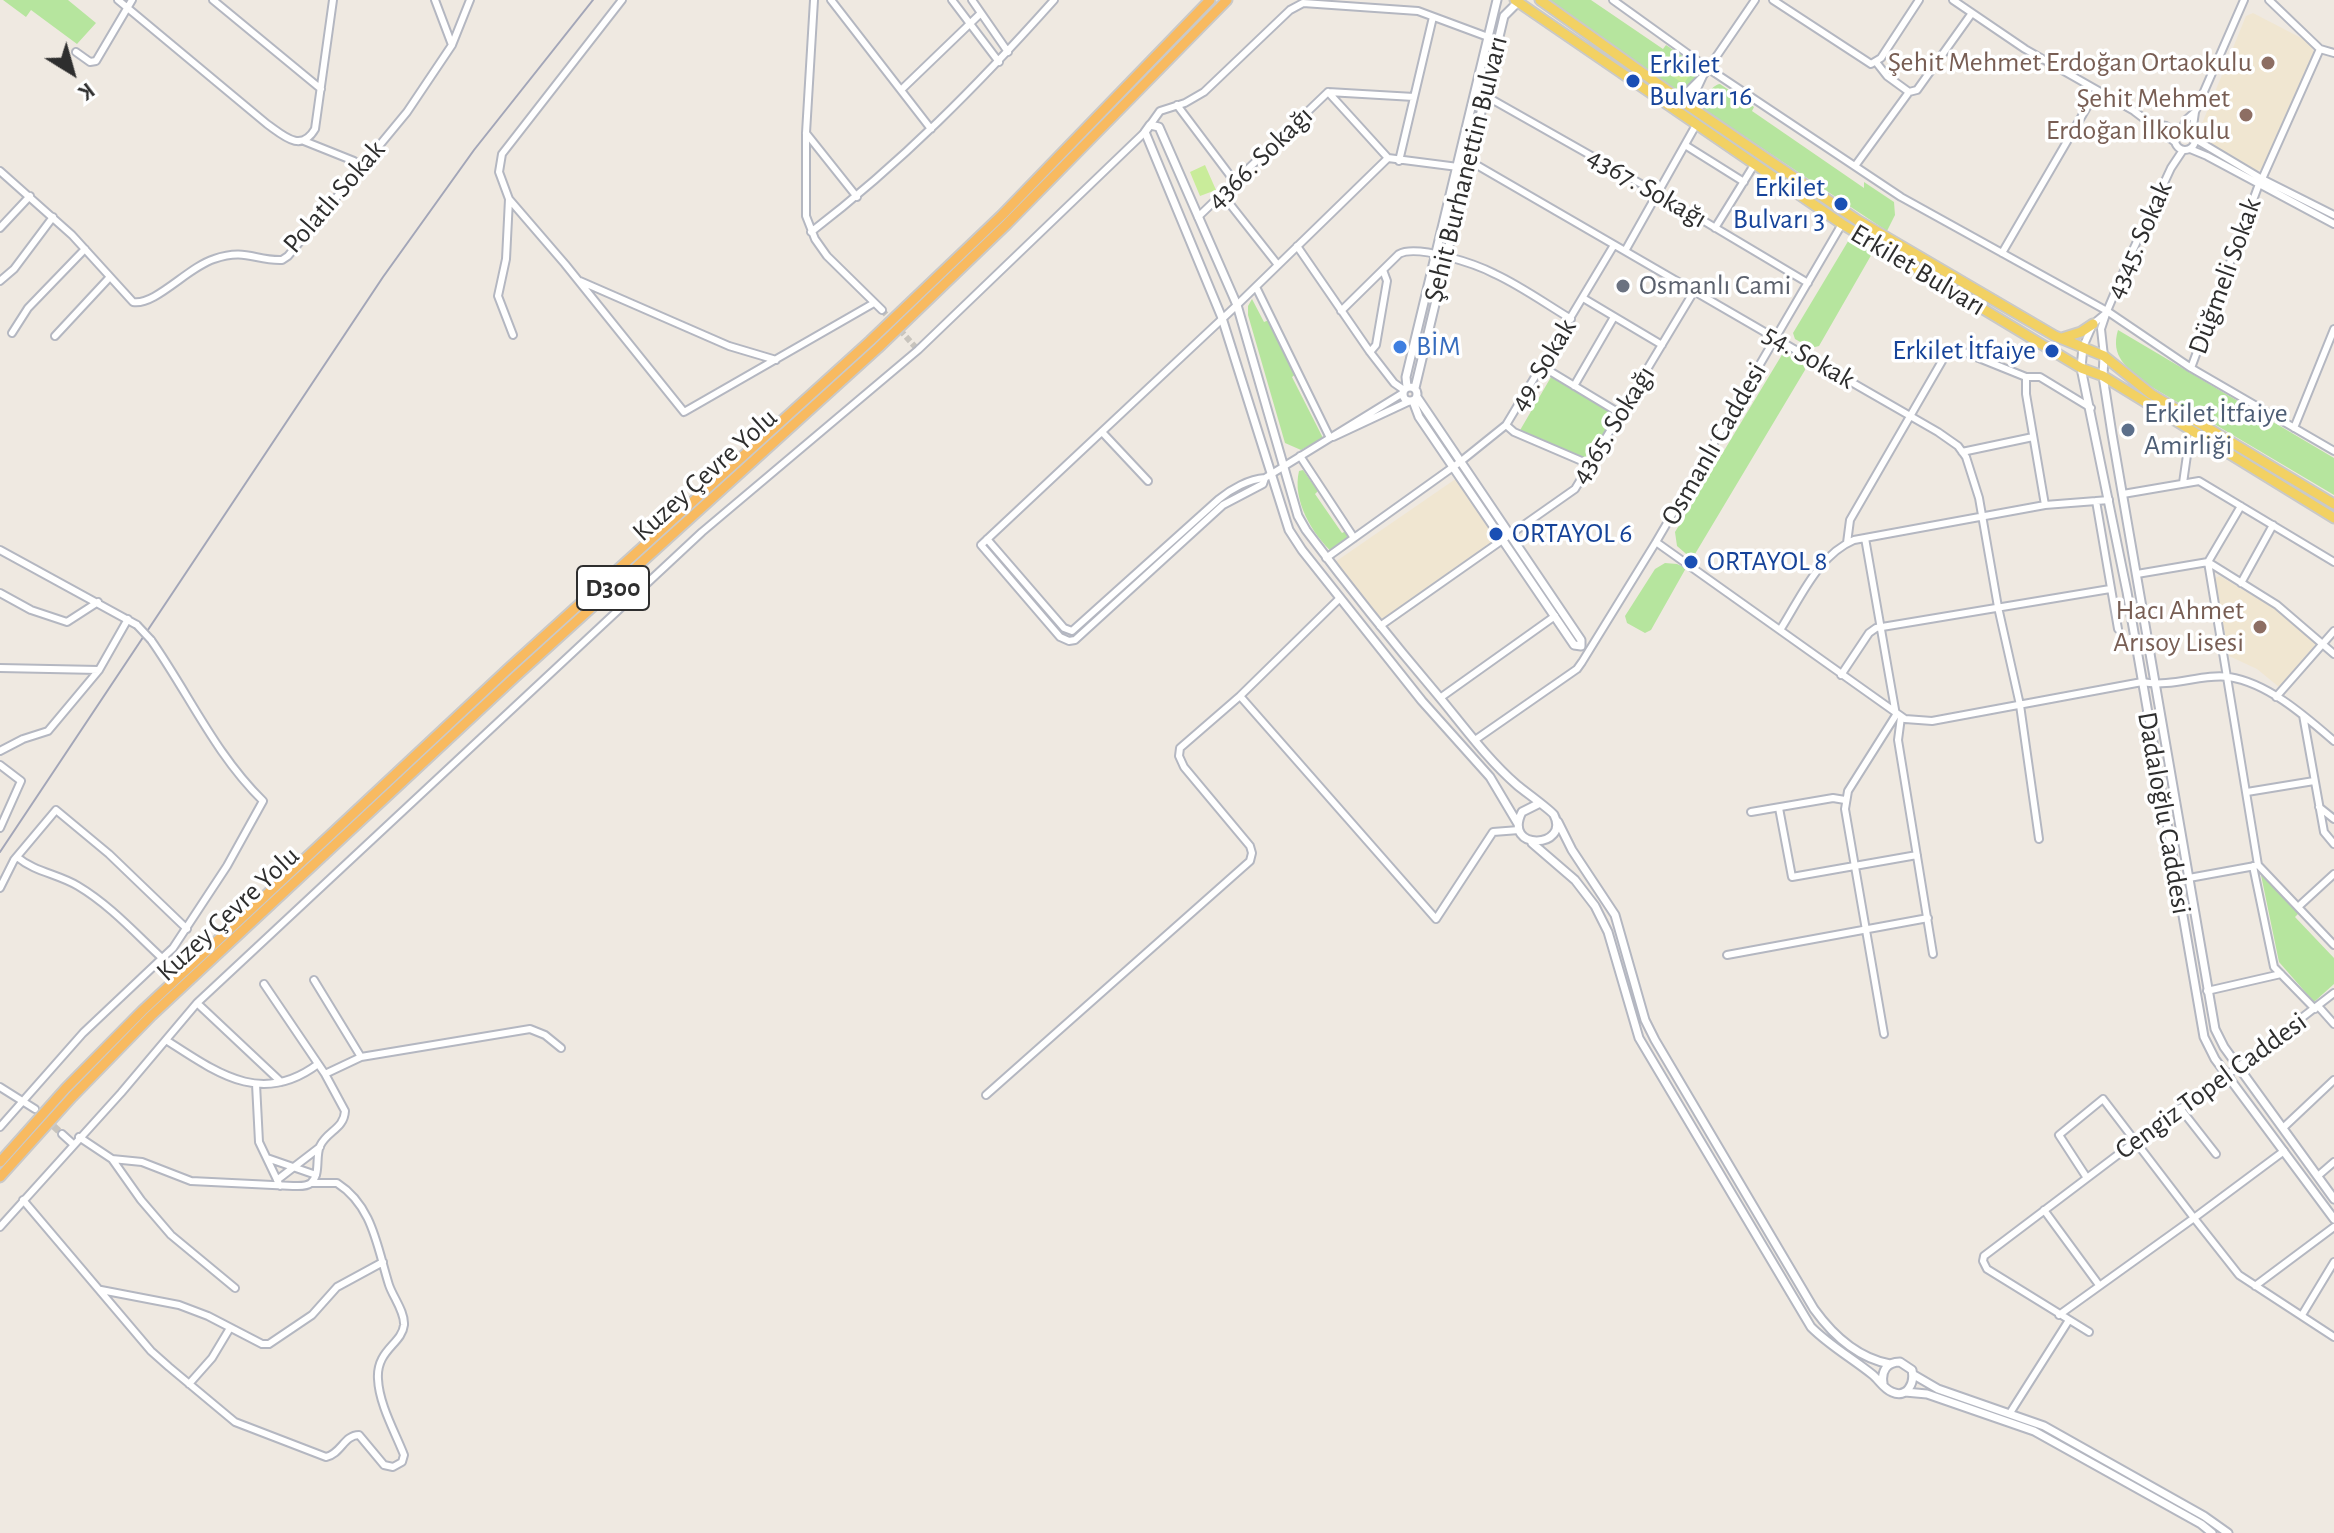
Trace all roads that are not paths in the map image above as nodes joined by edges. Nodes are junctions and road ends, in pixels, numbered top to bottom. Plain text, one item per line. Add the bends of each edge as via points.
1 (118, 0) edge
2 (132, 0) edge
3 (213, 0) edge
4 (333, 0) edge
5 (435, 0) edge
6 (470, 0) edge
7 (622, 0) edge
8 (814, 0) edge
9 (831, 0) edge
10 (952, 0) edge
11 (972, 0) edge
12 (1054, 0) edge
13 (1227, 0) edge
14 (1234, 0) edge
15 (1497, 0) edge
16 (1540, 0) edge
17 (1613, 0) edge
18 (1755, 0) edge
19 (1773, 0) edge
20 (1919, 0) edge
21 (1953, 0) edge
22 (2244, 0) edge
23 (2269, 0) edge
24 (1208, 1) edge
25 (1517, 1) edge
26 (127, 8) junction
27 (981, 13) junction
28 (1972, 13) junction
29 (1433, 17) junction
30 (970, 24) junction
31 (1202, 25) junction
32 (1488, 37) junction
33 (452, 45) junction
34 (2320, 49) junction
35 (76, 52) dead end
36 (1008, 52) junction
37 (2334, 53) edge
38 (999, 62) junction
39 (1875, 63) junction
40 (1709, 69) junction
41 (1703, 76) junction
42 (321, 89) junction
43 (901, 90) junction
44 (2097, 90) junction
45 (1328, 92) junction
46 (1909, 92) junction
47 (1484, 95) junction
48 (1414, 97) junction
49 (1680, 99) junction
50 (1177, 105) junction
51 (1689, 106) junction
52 (2195, 112) junction
53 (2154, 124) junction
54 (1696, 125) junction
55 (1147, 128) junction
56 (931, 129) junction
57 (2179, 132) junction
58 (806, 133) junction
59 (2194, 136) junction
60 (304, 141) junction
61 (2176, 143) junction
62 (1685, 145) junction
63 (2187, 150) junction
64 (1388, 158) junction
65 (1468, 160) junction
66 (354, 161) dead end
67 (1399, 161) junction
68 (1754, 165) junction
69 (1855, 166) junction
70 (1458, 167) junction
71 (2171, 168) junction
72 (0, 171) edge
73 (1235, 182) junction
74 (1744, 182) junction
75 (2261, 182) junction
76 (1657, 193) junction
77 (1222, 194) junction
78 (30, 196) junction
79 (857, 197) junction
80 (509, 199) junction
81 (2334, 215) edge
82 (53, 217) junction
83 (1198, 217) junction
84 (1842, 224) junction
85 (2334, 224) edge
86 (0, 228) edge
87 (1715, 228) junction
88 (811, 232) junction
89 (1614, 245) junction
90 (1297, 246) junction
91 (85, 249) junction
92 (1625, 251) junction
93 (2002, 253) junction
94 (1440, 256) junction
95 (1278, 265) junction
96 (1383, 270) junction
97 (109, 278) junction
98 (578, 280) junction
99 (0, 281) edge
100 (1808, 283) junction
101 (1256, 287) junction
102 (1693, 293) junction
103 (1583, 298) junction
104 (874, 303) junction
105 (1237, 305) junction
106 (882, 310) tunnel mouth
107 (1341, 311) junction
108 (2107, 311) junction
109 (1614, 317) junction
110 (1222, 318) junction
111 (1571, 319) junction
112 (2093, 324) junction
113 (2334, 329) edge
114 (12, 333) dead end
115 (513, 335) dead end
116 (55, 336) dead end
117 (1776, 337) junction
118 (2062, 338) junction
119 (1662, 345) junction
120 (2083, 347) junction
121 (1370, 352) junction
122 (2104, 356) junction
123 (776, 360) junction
124 (1543, 367) junction
125 (2081, 368) junction
126 (2191, 368) junction
127 (2103, 376) junction
128 (2026, 377) junction
129 (1574, 386) junction
130 (1407, 389) junction
131 (1413, 400) junction
132 (2091, 408) junction
133 (1621, 414) junction
134 (1910, 415) junction
135 (1506, 425) junction
136 (2294, 428) junction
137 (1102, 432) junction
138 (2196, 433) junction
139 (2033, 437) junction
140 (1330, 438) junction
141 (2334, 451) edge
142 (1962, 452) junction
143 (1300, 456) junction
144 (1460, 462) junction
145 (1591, 465) junction
146 (1284, 466) junction
147 (1452, 468) junction
148 (1268, 476) junction
149 (1148, 481) dead end
150 (2183, 483) junction
151 (2123, 494) junction
152 (2109, 500) junction
153 (2096, 501) junction
154 (2334, 504) edge
155 (2045, 505) junction
156 (2241, 506) junction
157 (1983, 516) junction
158 (2334, 518) edge
159 (2273, 525) junction
160 (1505, 537) junction
161 (1354, 538) junction
162 (1865, 538) junction
163 (987, 539) junction
164 (1656, 542) junction
165 (1847, 543) junction
166 (0, 550) edge
167 (1326, 558) junction
168 (2208, 562) junction
169 (2334, 562) edge
170 (2137, 574) junction
171 (2241, 583) junction
172 (2110, 589) junction
173 (0, 593) edge
174 (1340, 598) junction
175 (98, 602) junction
176 (1998, 607) junction
177 (1555, 616) junction
178 (128, 619) junction
179 (1380, 626) junction
180 (1881, 627) junction
181 (2118, 629) dead end
182 (1780, 630) junction
183 (1069, 631) junction
184 (2334, 631) edge
185 (1069, 641) junction
186 (2323, 644) junction
187 (1581, 646) junction
188 (1588, 653) junction
189 (2334, 654) edge
190 (0, 668) edge
191 (99, 670) junction
192 (1841, 675) junction
193 (2228, 676) junction
194 (2142, 682) junction
195 (2156, 685) junction
196 (1240, 696) junction
197 (2276, 697) junction
198 (1440, 698) junction
199 (2020, 705) junction
200 (2303, 715) junction
201 (1898, 716) junction
202 (1475, 740) junction
203 (2334, 741) edge
204 (0, 751) edge
205 (0, 765) edge
206 (2314, 781) junction
207 (2247, 792) junction
208 (1845, 800) junction
209 (1538, 804) junction
210 (2319, 807) junction
211 (1779, 808) junction
212 (1751, 812) dead end
213 (1556, 819) junction
214 (2334, 819) edge
215 (1519, 827) junction
216 (0, 828) edge
217 (1527, 839) junction
218 (2039, 839) dead end
219 (2334, 844) edge
220 (1917, 855) junction
221 (17, 857) junction
222 (1854, 865) junction
223 (2256, 865) junction
224 (2334, 874) edge
225 (2189, 878) junction
226 (0, 888) edge
227 (2298, 907) junction
228 (1928, 918) junction
229 (187, 929) junction
230 (1866, 929) junction
231 (2334, 945) edge
232 (1933, 954) dead end
233 (1727, 955) dead end
234 (163, 959) junction
235 (2281, 974) junction
236 (314, 980) dead end
237 (264, 984) dead end
238 (2207, 991) junction
239 (2334, 993) edge
240 (197, 1003) junction
241 (2317, 1008) junction
242 (2334, 1024) edge
243 (1884, 1034) dead end
244 (166, 1040) junction
245 (561, 1048) dead end
246 (361, 1057) junction
247 (318, 1064) junction
248 (2238, 1067) junction
249 (325, 1074) junction
250 (2227, 1075) junction
251 (2334, 1080) edge
252 (281, 1082) junction
253 (256, 1084) junction
254 (0, 1087) edge
255 (986, 1095) dead end
256 (22, 1101) junction
257 (2180, 1108) junction
258 (35, 1109) dead end
259 (0, 1127) edge
260 (2284, 1127) junction
261 (62, 1134) tunnel mouth
262 (79, 1137) junction
263 (2136, 1141) junction
264 (73, 1144) junction
265 (320, 1147) junction
266 (2284, 1151) junction
267 (2216, 1154) dead end
268 (266, 1158) junction
269 (112, 1159) junction
270 (0, 1162) edge
271 (2334, 1162) edge
272 (294, 1167) junction
273 (316, 1175) junction
274 (2319, 1175) junction
275 (0, 1177) edge
276 (2087, 1178) junction
277 (278, 1183) junction
278 (311, 1183) junction
279 (2334, 1199) edge
280 (23, 1200) junction
281 (2044, 1210) junction
282 (2194, 1218) junction
283 (2334, 1219) edge
284 (0, 1227) edge
285 (2334, 1227) edge
286 (383, 1262) junction
287 (2334, 1262) edge
288 (2099, 1285) junction
289 (2255, 1286) junction
290 (235, 1288) dead end
291 (101, 1290) junction
292 (2059, 1315) junction
293 (2302, 1315) junction
294 (2069, 1320) junction
295 (230, 1328) junction
296 (2089, 1332) dead end
297 (2334, 1337) edge
298 (1890, 1364) junction
299 (1914, 1375) junction
300 (1883, 1383) junction
301 (189, 1384) junction
302 (1905, 1392) junction
303 (2010, 1413) junction
304 (2212, 1533) edge
305 (2228, 1533) edge

1 - 26 street
2 - 26 street
3 - 42 street
4 - 42 street
5 - 33 street
6 - 33 street, Polatlı Sokak
7 - 80 street via 502,154 499,172
8 - 58 street
9 - 43 street
10 - 30 street
11 - 27 street
12 - 36 street
13 - 31 highway, Kuzey Çevre Yolu / D300
14 - 31 highway
15 - 32 street, Şehit Burhanettin Bulvarı
16 - 49 main road, Erkilet Bulvarı
17 - 40 street
18 - 40 street
19 - 39 street via 1868,64
20 - 39 street
21 - 28 street
22 - 52 street
23 - 34 street
24 - 270 highway, Kuzey Çevre Yolu / D300 via 1002,215 153,1000
25 - 47 street, Şehit Burhanettin Bulvarı via 1504,16
25 - 54 main road, Erkilet Bulvarı
26 - 35 street via 96,61
26 - 60 street via 277,131 292,141
27 - 30 street
27 - 36 street
28 - 44 street
28 - 46 street via 1919,88
29 - 32 street
29 - 48 street
29 - 50 street via 1389,8 1298,4 1204,92
30 - 38 street
30 - 43 street
31 - 275 highway, Kuzey Çevre Yolu / D300 via 878,348 151,1016
32 - 70 street, Şehit Burhanettin Bulvarı
33 - 97 street, Polatlı Sokak via 407,112 286,259 241,253 218,257 144,303 130,300
34 - 37 street
34 - 75 street, Düğmeli Sokak
36 - 38 street
38 - 56 street
39 - 46 street
40 - 41 street
40 - 69 street
41 - 49 street
41 - 51 street
42 - 60 street via 315,129
43 - 56 street
44 - 53 street
44 - 93 street
45 - 48 street, 4366. Sokağı
45 - 64 street
45 - 73 street, 4366. Sokağı
46 - 69 street
47 - 65 street, Şehit Burhanettin Bulvarı
47 - 76 street, 4367. Sokağı
48 - 67 street
49 - 51 main road, Erkilet Bulvarı
50 - 55 street via 1160,111
50 - 73 street
51 - 118 main road, Erkilet Bulvarı via 1857,220
52 - 57 street
52 - 59 street
53 - 57 street
53 - 61 street
54 - 62 street
54 - 68 main road, Erkilet Bulvarı
55 - 83 street via 1159,127
55 - 110 street
55 - 240 street via 918,350 702,532
56 - 79 street
57 - 59 street
57 - 61 street, 4345. Sokak
58 - 79 street
58 - 88 street via 805,207
59 - 63 street, 4345. Sokak
59 - 75 street
60 - 66 street
61 - 63 street
61 - 71 street, 4345. Sokak
62 - 74 street
62 - 76 street
63 - 71 street, 4345. Sokak
63 - 75 street
64 - 67 street
64 - 90 street
65 - 70 street
65 - 89 street, 54. Sokak
65 - 94 street, Şehit Burhanettin Bulvarı
67 - 70 street
68 - 74 street
68 - 84 main road, Erkilet Bulvarı
69 - 93 street
70 - 94 street, Şehit Burhanettin Bulvarı
71 - 108 street, 4345. Sokak
72 - 78 street, Polatlı Sokak
73 - 77 street, 4366. Sokağı
74 - 87 street
75 - 81 street
75 - 85 street
75 - 126 street, Düğmeli Sokak
76 - 87 street, 4367. Sokağı
76 - 92 street
77 - 83 street, 4366. Sokağı
77 - 95 street
78 - 82 street, Polatlı Sokak
78 - 86 street
79 - 88 street
80 - 98 street
80 - 115 street via 498,296
82 - 91 street, Polatlı Sokak
82 - 99 street
83 - 105 street
84 - 100 street, Osmanlı Caddesi
84 - 125 main road, Erkilet Bulvarı
87 - 100 street, 4367. Sokağı
88 - 104 street
89 - 92 street, 54. Sokak
89 - 103 street, 49. Sokak
90 - 95 street
90 - 107 street
91 - 97 street, Polatlı Sokak
91 - 114 street via 28,308
92 - 102 street, 54. Sokak
93 - 108 street
94 - 96 street via 1407,251
94 - 111 street via 1494,273
94 - 130 street, Şehit Burhanettin Bulvarı
95 - 101 street
96 - 107 street
96 - 121 street via 1387,281 1376,345
97 - 116 street
98 - 123 street via 729,346
98 - 123 street via 684,412
100 - 117 street, Osmanlı Caddesi
101 - 105 street
101 - 140 street
102 - 117 street, 54. Sokak
102 - 119 street, 4365. Sokağı
103 - 109 street
103 - 111 street, 49. Sokak
104 - 106 street
104 - 123 street
105 - 110 street
105 - 146 street
107 - 121 street
108 - 112 street, 4345. Sokak
108 - 122 street, 4345. Sokak via 2101,329
108 - 126 street
109 - 119 street
109 - 129 street
110 - 137 street
110 - 148 street
111 - 124 street, 49. Sokak
112 - 118 main road
112 - 120 street, 4345. Sokak
113 - 136 street
117 - 134 street, 54. Sokak
117 - 164 street, Osmanlı Caddesi
118 - 120 main road, Erkilet Bulvarı
119 - 133 street, 4365. Sokağı
120 - 122 main road, Erkilet Bulvarı
120 - 125 street, Dadaloğlu Caddesi
121 - 130 street via 1394,383
122 - 127 street, Dadaloğlu Caddesi
122 - 154 main road, Erkilet Bulvarı via 2151,394
124 - 129 street
124 - 135 street, 49. Sokak
125 - 127 main road, Erkilet Bulvarı
125 - 132 street, Dadaloğlu Caddesi
126 - 136 street
127 - 138 main road, Erkilet Bulvarı
127 - 151 street, Dadaloğlu Caddesi
128 - 132 street via 2040,377
128 - 134 street via 1951,348
128 - 139 street
129 - 133 street
130 - 131 street
130 - 131 street via 1404,398
130 - 140 street
131 - 140 street
131 - 144 street
131 - 147 street
132 - 152 street, Dadaloğlu Caddesi
133 - 145 street, 4365. Sokağı
134 - 142 street, 54. Sokak
134 - 165 street via 1850,520
135 - 144 street, 49. Sokak
135 - 145 street
136 - 141 street
137 - 149 street
137 - 163 street
138 - 150 street
138 - 158 main road, Erkilet Bulvarı
139 - 142 street
139 - 155 street
140 - 143 street
142 - 157 street
143 - 146 street
143 - 161 street
144 - 147 street, 49. Sokak
144 - 160 street
145 - 160 street, 4365. Sokağı via 1569,495
146 - 148 street
146 - 167 street via 1298,516
147 - 160 street
147 - 161 street, 49. Sokak
148 - 174 street via 1292,537
148 - 183 street via 1219,499
148 - 185 street via 1263,484 1223,505
150 - 151 street
150 - 156 street via 2199,481
151 - 170 street, Dadaloğlu Caddesi
152 - 153 street
152 - 194 street, Dadaloğlu Caddesi
153 - 155 street
153 - 172 street
155 - 157 street
156 - 159 street
156 - 168 street
157 - 162 street
157 - 176 street
159 - 169 street
159 - 171 street
160 - 177 street
160 - 179 street, 4365. Sokağı
160 - 187 street
161 - 167 street, 49. Sokak
162 - 165 street
162 - 180 street
163 - 183 street
163 - 185 street via 981,545
164 - 182 street
164 - 188 street, Osmanlı Caddesi
165 - 182 street via 1823,562
166 - 175 street
167 - 179 street
168 - 170 street
168 - 171 street
168 - 193 street
170 - 195 street, Dadaloğlu Caddesi
171 - 186 street
172 - 176 street
172 - 181 street
173 - 175 street via 67,622
174 - 196 street
174 - 215 street via 1490,777
175 - 178 street
176 - 180 street
176 - 199 street
177 - 187 street via 1574,645
177 - 198 street
178 - 191 street
178 - 229 street, bridge via 151,640 215,744 263,801
179 - 198 street
180 - 192 street via 1869,633
180 - 201 street
182 - 192 street
183 - 185 street
184 - 186 street
186 - 189 street
186 - 197 street
187 - 188 street
188 - 202 street, Osmanlı Caddesi via 1577,669
190 - 191 street
191 - 204 street via 48,731
192 - 201 street
193 - 195 street
193 - 197 street
193 - 207 street
194 - 195 street
194 - 199 street
194 - 250 street, Dadaloğlu Caddesi via 2201,1028
195 - 225 street, Dadaloğlu Caddesi
196 - 215 street via 1436,919 1493,832
196 - 255 street via 1181,745 1179,754 1250,846 1250,861
197 - 200 street
198 - 202 street
199 - 201 street via 1932,721
199 - 218 street
200 - 203 street
200 - 206 street
201 - 208 street
201 - 220 street
202 - 209 street
205 - 216 street via 21,781
206 - 207 street
206 - 210 street
207 - 223 street
208 - 211 street
208 - 222 street
209 - 213 street
209 - 215 street via 1522,812
210 - 214 street
210 - 219 street via 2324,832
211 - 212 street
211 - 222 street via 1792,877
213 - 217 street via 1551,836 1539,842
213 - 298 street via 1615,915 1655,1040 1814,1309 1828,1329 1854,1348 1872,1361
215 - 217 street
217 - 300 street via 1575,880 1595,906 1608,932 1639,1038 1796,1306 1824,1340
220 - 222 street
220 - 228 street
221 - 226 street
221 - 229 street via 56,810
221 - 234 street via 88,892
222 - 230 street
223 - 225 street
223 - 227 street
223 - 235 street via 2274,967
224 - 227 street
225 - 238 street, Dadaloğlu Caddesi
227 - 231 street
228 - 230 street
228 - 232 street
229 - 234 street
230 - 233 street
230 - 243 street
234 - 256 street via 83,1033
235 - 238 street
235 - 241 street
236 - 246 street
237 - 247 street
238 - 248 street, Dadaloğlu Caddesi via 2215,1029
239 - 241 street, Cengiz Topel Caddesi
240 - 244 street
240 - 252 street
241 - 242 street
241 - 248 street, Cengiz Topel Caddesi
244 - 253 street via 219,1073
244 - 262 street
245 - 246 street via 530,1029
246 - 249 street
247 - 249 street
247 - 252 street
248 - 250 street, Cengiz Topel Caddesi
248 - 260 street, Dadaloğlu Caddesi
249 - 265 street via 345,1114
250 - 257 street, Cengiz Topel Caddesi
250 - 266 street, Dadaloğlu Caddesi
251 - 260 street
252 - 253 street
253 - 268 street via 258,1137
254 - 256 street
256 - 258 street
256 - 259 street
257 - 263 street, Cengiz Topel Caddesi
257 - 267 street
260 - 274 street, Dadaloğlu Caddesi
261 - 264 street
262 - 264 street
262 - 269 street
263 - 276 street, Cengiz Topel Caddesi
263 - 276 street via 2103,1099 2061,1130 2060,1139
263 - 282 street
264 - 280 street
265 - 272 street
265 - 273 street
266 - 282 street
266 - 283 street, Dadaloğlu Caddesi
268 - 272 street
268 - 277 street
269 - 277 street via 142,1162 201,1183
269 - 290 street via 171,1235
271 - 274 street
272 - 273 street
272 - 277 street
273 - 278 street
274 - 279 street, Dadaloğlu Caddesi
276 - 281 street, Cengiz Topel Caddesi
277 - 278 street
278 - 286 street via 333,1182 354,1198 372,1226
280 - 284 street
280 - 291 street
281 - 288 street
281 - 292 street, Cengiz Topel Caddesi via 1983,1261 1987,1269
282 - 288 street
282 - 289 street via 2228,1264
285 - 289 street
286 - 295 street via 337,1287 312,1315 273,1343 262,1344
286 - 301 street via 404,1322 383,1354 378,1373 404,1455 400,1464 386,1466 357,1434 334,1455 323,1457 235,1422
287 - 293 street
288 - 292 street
289 - 293 street
291 - 295 street via 170,1303
291 - 301 street via 151,1351
292 - 294 street
293 - 297 street
294 - 296 street
294 - 303 street
295 - 301 street
298 - 299 street via 1905,1363
298 - 300 street
299 - 302 street
299 - 303 street via 1938,1389
300 - 302 street via 1890,1392
302 - 304 street via 1927,1394 2034,1431
303 - 305 street via 2057,1433

